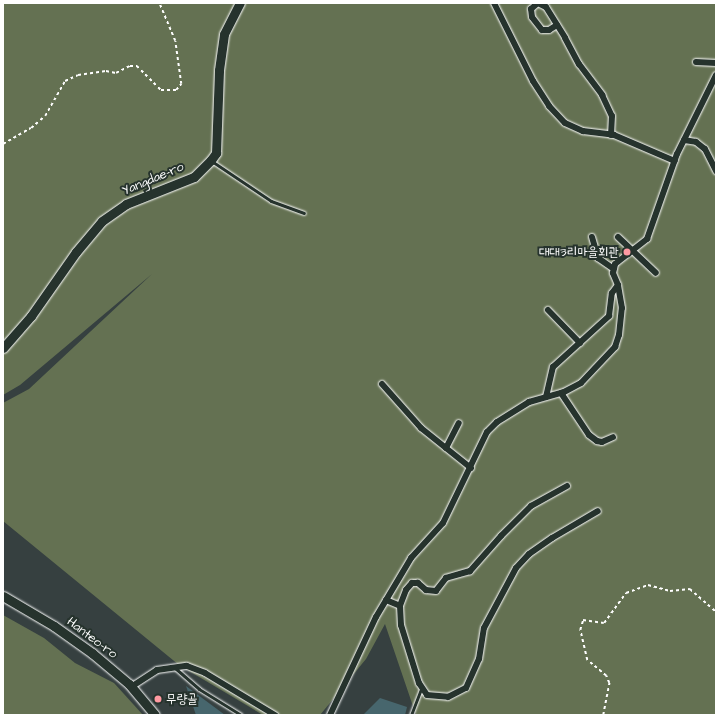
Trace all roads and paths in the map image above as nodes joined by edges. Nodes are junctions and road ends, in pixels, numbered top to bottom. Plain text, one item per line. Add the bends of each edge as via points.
1 (159, 3) edge
2 (240, 3) edge
3 (494, 3) edge
4 (557, 25) junction
5 (696, 62) dead end
6 (716, 63) edge
7 (716, 75) edge
8 (611, 135) junction
9 (684, 140) junction
10 (3, 144) edge
11 (211, 160) junction
12 (675, 161) junction
13 (716, 171) edge
14 (304, 213) dead end
15 (592, 237) dead end
16 (618, 237) dead end
17 (634, 252) junction
18 (614, 269) junction
19 (656, 273) dead end
20 (618, 285) junction
21 (548, 310) dead end
22 (580, 343) junction
23 (3, 348) edge
24 (382, 384) dead end
25 (561, 393) junction
26 (546, 397) junction
27 (459, 423) dead end
28 (613, 436) dead end
29 (446, 448) junction
30 (471, 468) junction
31 (567, 486) dead end
32 (598, 511) dead end
33 (3, 596) edge
34 (386, 600) junction
35 (400, 606) junction
36 (716, 612) edge
37 (174, 667) junction
38 (131, 687) junction
39 (422, 687) junction
40 (155, 715) edge
41 (242, 715) edge
42 (275, 715) edge
43 (330, 715) edge
44 (411, 715) edge
45 (602, 715) edge

1 - 10 path via 175,41 181,78 181,84 176,90 161,90 137,66 130,66 116,73 106,71 78,75 65,80 45,116 31,128
2 - 11 street, Yangdae-ro via 224,34 219,70 216,153
3 - 8 street via 519,49 524,66 549,106 565,123 583,131
4 - 4 street via 543,4 538,3 531,9 532,17 542,30 549,30
4 - 8 street via 612,116
5 - 6 street
7 - 9 street
8 - 12 street
9 - 12 street
9 - 13 street via 696,142 705,149
11 - 14 lane via 271,202
11 - 23 street, Yangdae-ro via 194,177 126,204 102,221 76,252 31,316
12 - 17 street via 648,239
15 - 18 street via 598,258
16 - 17 street
17 - 18 street via 615,264
17 - 19 street
18 - 20 street
20 - 22 street via 612,293 609,316
20 - 25 street via 622,308 615,347 581,383
21 - 22 street
22 - 26 street via 552,367
24 - 29 street via 421,428
25 - 26 street
25 - 28 street via 589,435 602,442
26 - 30 street via 529,402 497,422 487,432
27 - 29 street
29 - 30 street
30 - 34 street via 443,524 411,558
31 - 35 street via 531,506 470,571 446,578 436,591 432,592 418,583 412,583 406,590
32 - 39 street via 529,554 516,568 484,628 478,659 466,688 448,697 434,698 427,695
33 - 38 street, Hanteo-ro via 54,626 92,653
34 - 35 street
34 - 43 street via 364,640
35 - 39 street via 401,625
36 - 45 path via 690,589 670,591 648,585 626,593 604,622 583,620 580,630 587,660 606,676 609,683
37 - 38 street via 156,670
37 - 41 lane via 199,689
37 - 42 street via 187,666 205,673
38 - 40 street, Hanteo-ro
39 - 44 lane

